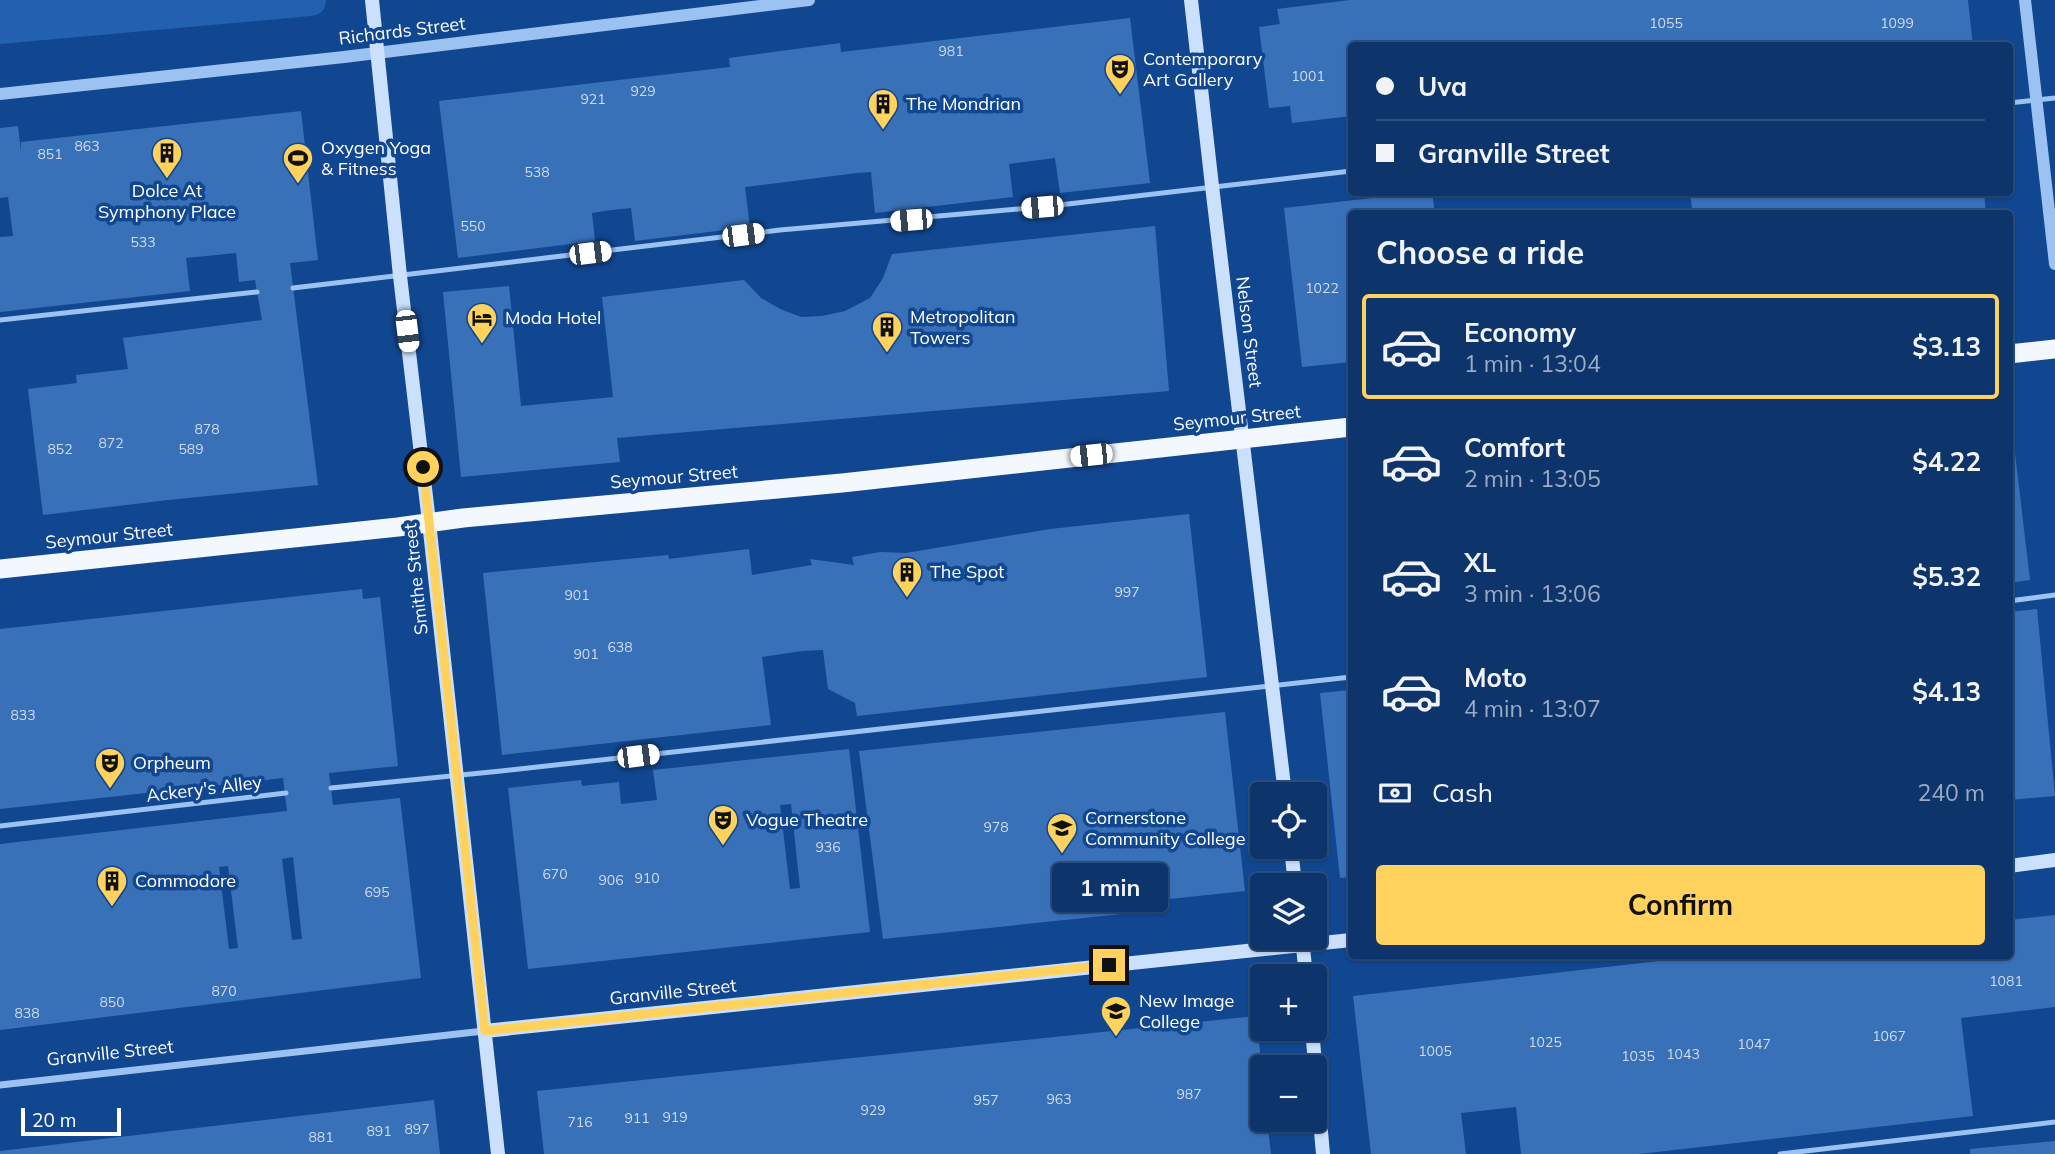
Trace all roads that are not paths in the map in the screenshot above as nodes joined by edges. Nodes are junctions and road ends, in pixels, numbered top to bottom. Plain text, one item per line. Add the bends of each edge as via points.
1 (372, 0) edge
2 (809, 0) edge
3 (1191, 0) edge
4 (2025, 0) edge
5 (378, 52) junction
6 (0, 94) edge
7 (2055, 98) edge
8 (2036, 100) junction
9 (2013, 103) edge
10 (1348, 171) edge
11 (1212, 186) junction
12 (2055, 264) edge
13 (400, 276) junction
14 (293, 288) dead end
15 (257, 292) dead end
16 (0, 320) edge
17 (2055, 349) edge
18 (2013, 354) edge
19 (1348, 427) edge
20 (1243, 438) junction
21 (429, 522) junction
22 (0, 569) edge
23 (2055, 595) edge
24 (2013, 600) edge
25 (1348, 677) edge
26 (1272, 686) junction
27 (457, 774) junction
28 (1284, 782) edge
29 (331, 788) dead end
30 (285, 793) dead end
31 (0, 826) edge
32 (2055, 860) edge
33 (2013, 865) edge
34 (1327, 940) edge
35 (1348, 940) edge
36 (1250, 947) edge
37 (485, 1031) junction
38 (1313, 1041) edge
39 (0, 1085) edge
40 (2055, 1122) edge
41 (498, 1154) edge
42 (1323, 1154) edge
43 (1780, 1154) edge

1 - 5 main road, Smithe Street
2 - 5 street, Richards Street
3 - 11 main road, Nelson Street
4 - 8 street
5 - 6 street, Richards Street
5 - 13 main road, Smithe Street
7 - 8 lane
8 - 9 lane
8 - 12 street
10 - 11 lane
11 - 13 lane via 1042,207 780,230
11 - 20 main road, Nelson Street
13 - 14 lane
13 - 21 main road, Smithe Street
15 - 16 lane
17 - 18 highway
19 - 20 highway, Seymour Street
20 - 21 highway, Seymour Street via 842,483
20 - 26 main road, Nelson Street
21 - 22 highway, Seymour Street
21 - 27 main road, Smithe Street
23 - 24 lane
25 - 26 lane
26 - 27 lane
26 - 28 main road, Nelson Street
27 - 29 lane
27 - 37 main road, Smithe Street
30 - 31 lane, Ackery's Alley
32 - 33 main road
34 - 35 main road, Granville Street
36 - 37 main road, Granville Street
37 - 39 street, Granville Street
37 - 41 main road, Smithe Street
38 - 42 main road
40 - 43 lane

